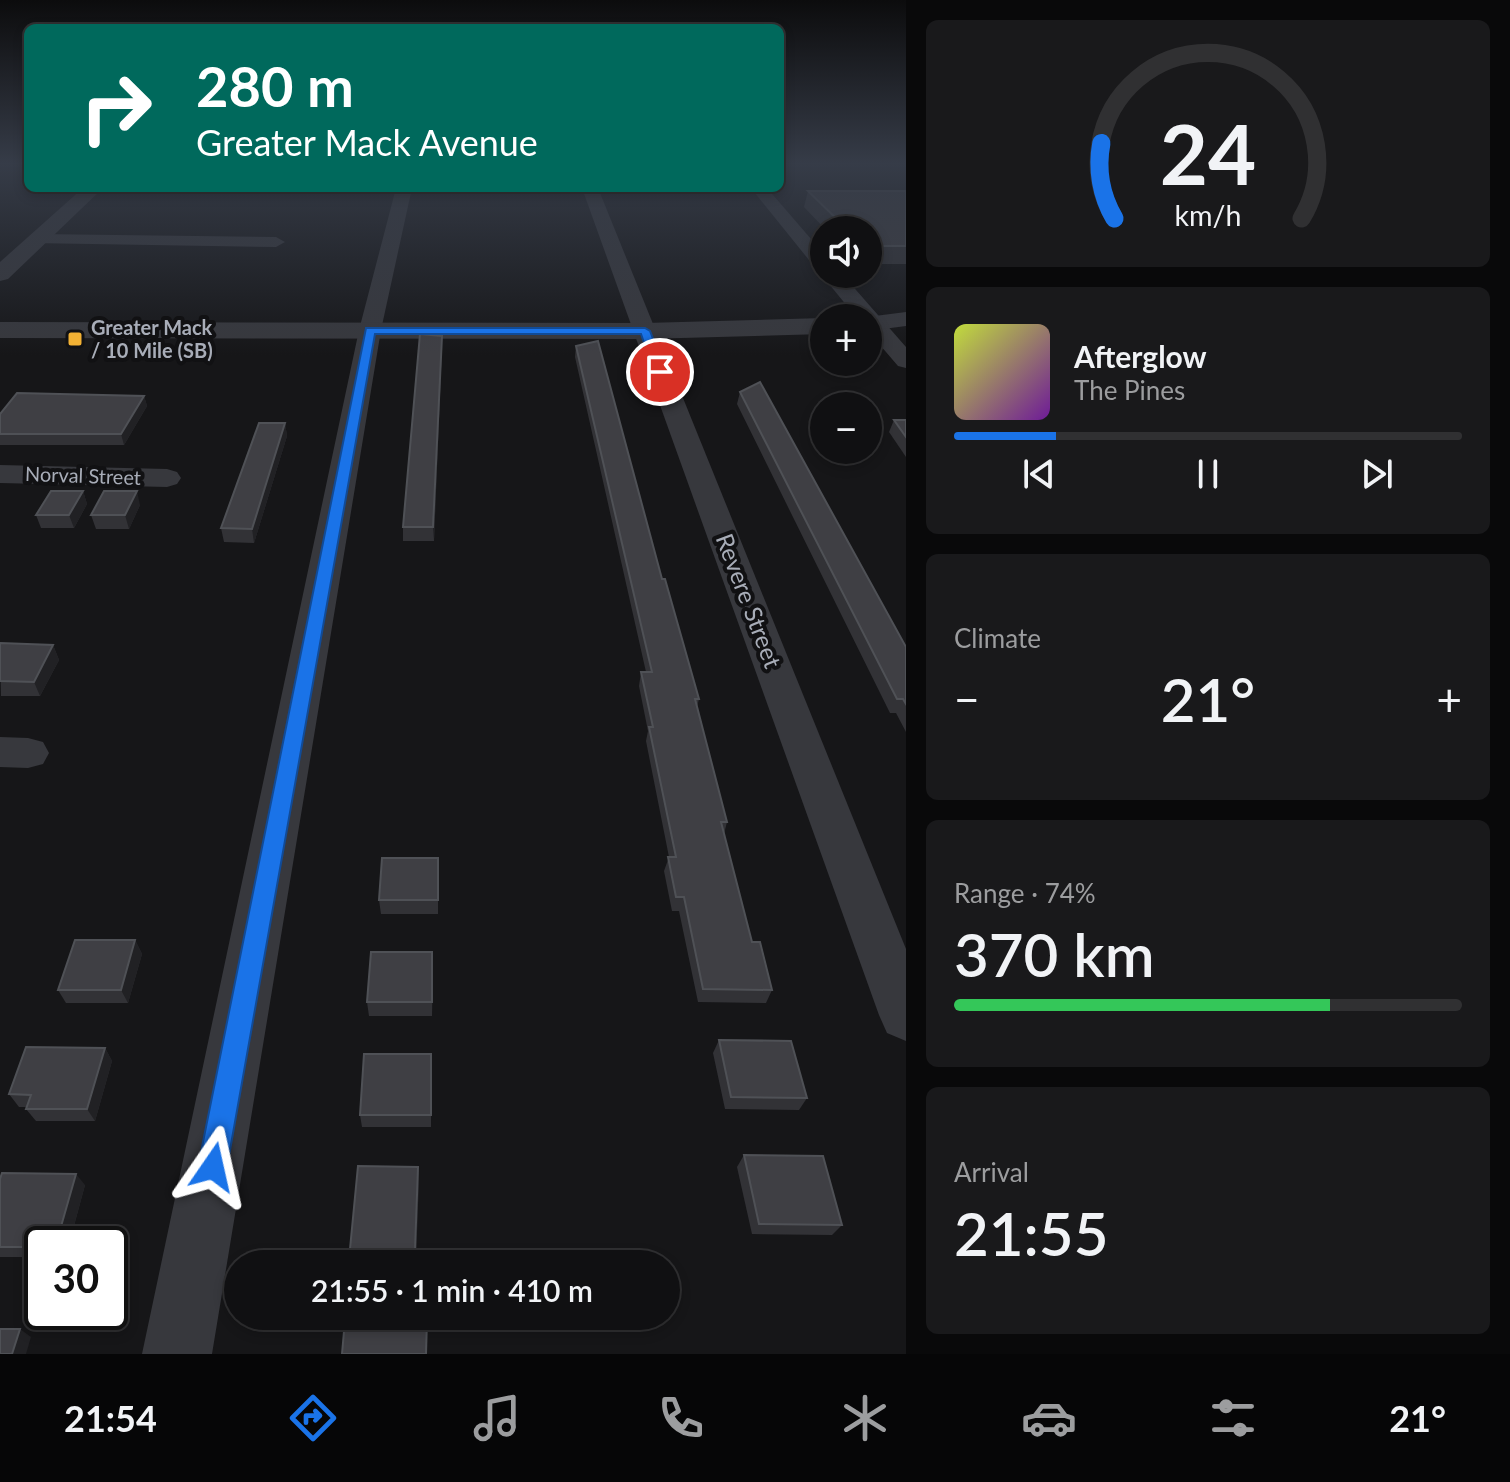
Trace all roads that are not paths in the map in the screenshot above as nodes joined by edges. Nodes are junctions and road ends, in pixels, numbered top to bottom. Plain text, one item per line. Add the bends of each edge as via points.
1 (49, 228) edge
2 (394, 228) edge
3 (605, 228) edge
4 (792, 228) edge
5 (37, 239) junction
6 (276, 242) dead end
7 (810, 249) edge
8 (0, 274) edge
9 (842, 288) edge
10 (855, 304) edge
11 (906, 319) edge
12 (882, 322) edge
13 (810, 326) edge
14 (0, 330) edge
15 (370, 330) junction
16 (645, 331) junction
17 (882, 335) edge
18 (906, 361) edge
19 (0, 474) edge
20 (167, 478) dead end
21 (906, 1015) edge
22 (177, 1354) edge

1 - 5 street
2 - 15 street
3 - 16 street, Revere Street
4 - 7 street
5 - 6 street
5 - 8 street
9 - 10 street
11 - 12 street
13 - 16 street
14 - 15 street
15 - 16 street
15 - 22 street
16 - 21 street, Revere Street
17 - 18 street
19 - 20 street, Norval Street

